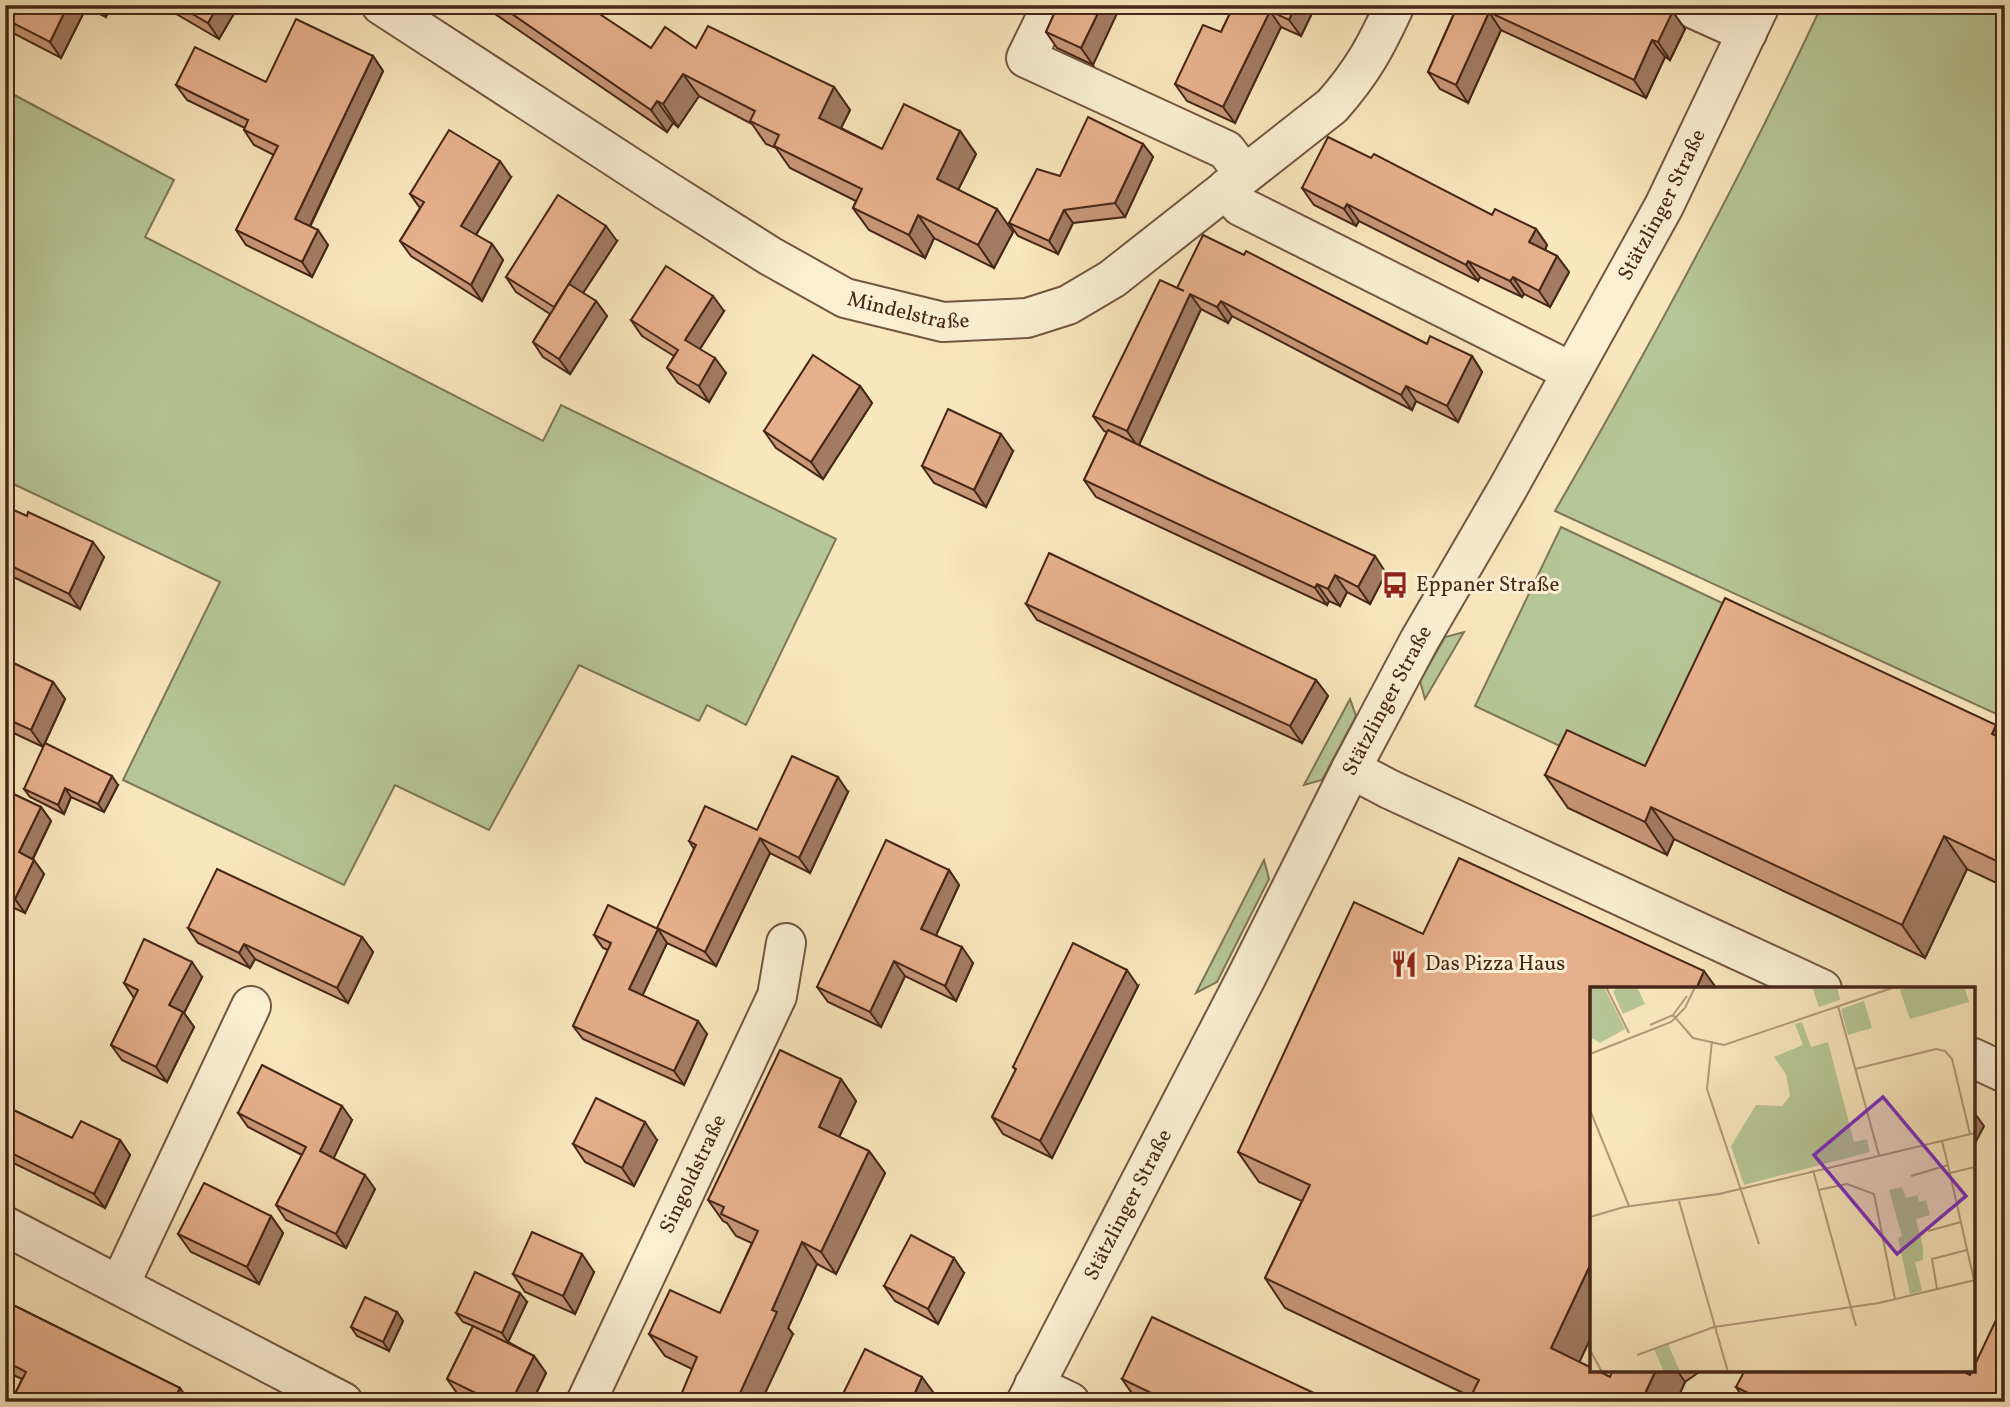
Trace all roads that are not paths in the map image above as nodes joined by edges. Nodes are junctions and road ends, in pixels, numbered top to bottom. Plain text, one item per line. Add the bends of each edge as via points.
1 (381, 5) edge
2 (1052, 5) edge
3 (1395, 5) edge
4 (1695, 9) dead end
5 (1754, 19) edge
6 (1236, 181) junction
7 (1572, 372) junction
8 (1351, 769) junction
9 (786, 943) dead end
10 (1815, 987) edge
11 (251, 1006) dead end
12 (1975, 1059) edge
13 (2005, 1073) edge
14 (5, 1226) edge
15 (120, 1284) junction
16 (1030, 1394) edge
17 (343, 1402) edge
18 (586, 1402) edge
19 (1070, 1402) edge

1 - 6 street, Mindelstraße via 770,256 845,298 943,322 1027,318 1068,305 1112,279
2 - 6 street via 1026,58 1226,150
3 - 6 street, Mindelstraße via 1355,80 1332,106
4 - 5 street
5 - 7 street, Stätzlinger Straße via 1664,206
6 - 7 street via 1240,206
7 - 8 street, Stätzlinger Straße
8 - 10 street
8 - 16 street, Stätzlinger Straße
9 - 18 street, Singoldstraße via 778,996
11 - 15 street
12 - 13 street
14 - 15 street
15 - 17 street
16 - 19 street

